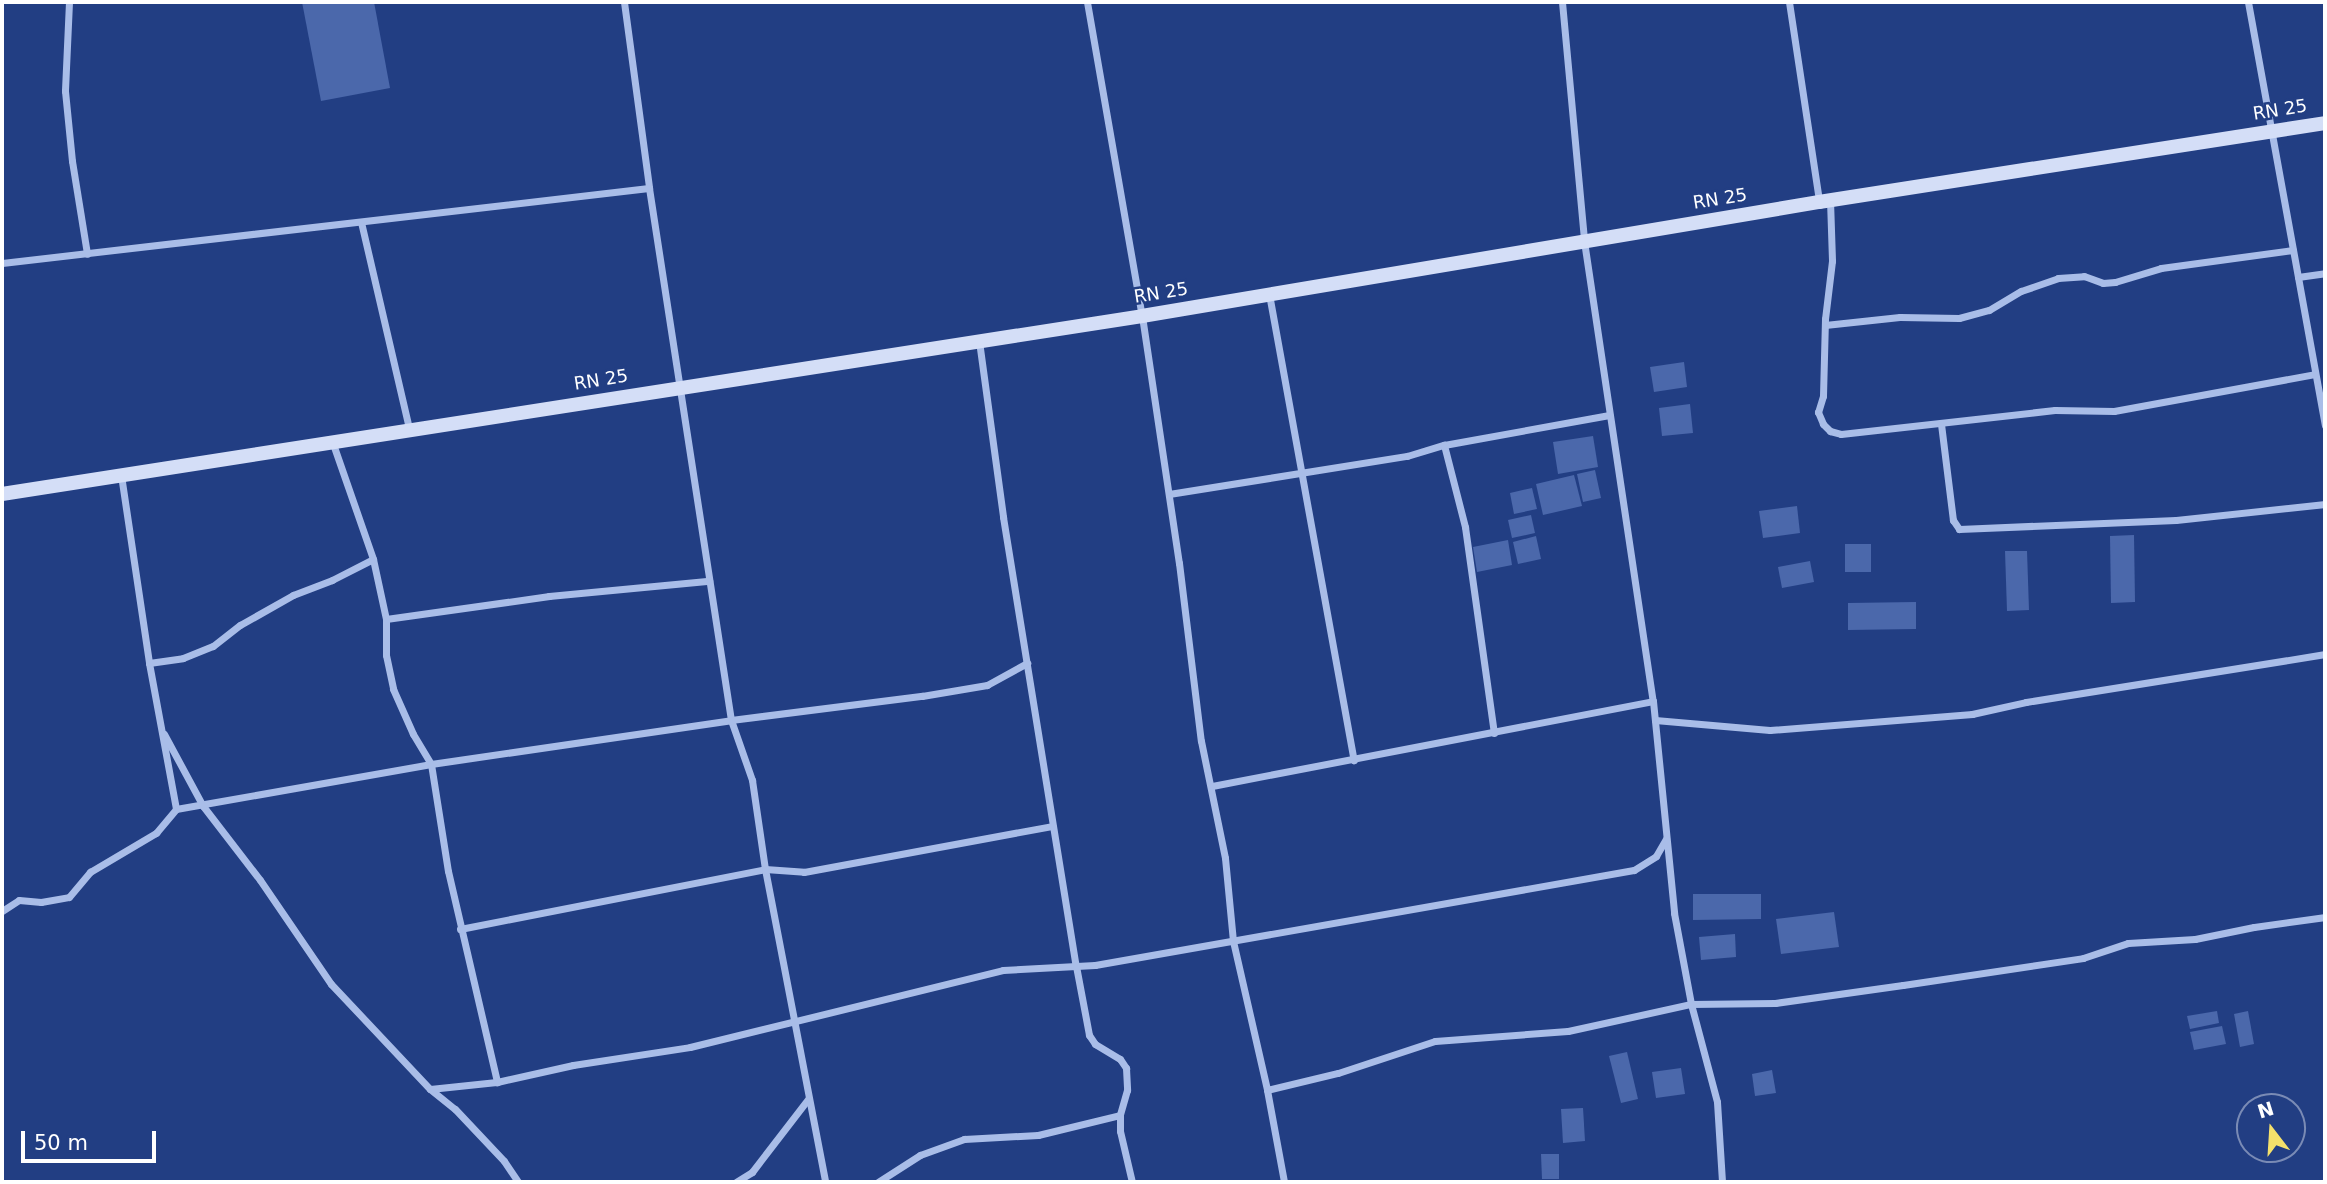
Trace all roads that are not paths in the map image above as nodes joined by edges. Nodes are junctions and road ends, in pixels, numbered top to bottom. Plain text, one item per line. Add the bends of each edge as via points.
1 (69, 2) edge
2 (624, 2) edge
3 (1087, 2) edge
4 (1562, 2) edge
5 (1789, 2) edge
6 (2248, 2) edge
7 (2325, 122) edge
8 (2271, 131) junction
9 (649, 188) junction
10 (1825, 201) junction
11 (361, 222) junction
12 (1584, 241) junction
13 (2293, 250) junction
14 (88, 254) junction
15 (2, 263) edge
16 (2325, 273) edge
17 (2298, 277) junction
18 (1269, 294) junction
19 (1142, 316) junction
20 (1825, 325) junction
21 (979, 341) junction
22 (2315, 374) junction
23 (681, 387) junction
24 (1609, 415) junction
25 (1941, 424) junction
26 (2325, 425) edge
27 (409, 429) junction
28 (332, 441) junction
29 (1444, 446) junction
30 (1302, 473) junction
31 (121, 474) junction
32 (2, 494) edge
33 (1169, 494) junction
34 (2325, 504) edge
35 (373, 559) junction
36 (709, 580) junction
37 (386, 619) junction
38 (2325, 654) edge
39 (149, 663) junction
40 (1027, 663) junction
41 (1653, 701) junction
42 (731, 720) junction
43 (1655, 720) junction
44 (160, 728) junction
45 (1494, 733) junction
46 (1354, 760) junction
47 (431, 764) junction
48 (1212, 786) junction
49 (203, 806) junction
50 (176, 809) junction
51 (1052, 826) junction
52 (1666, 839) junction
53 (765, 869) junction
54 (2, 911) edge
55 (2325, 918) edge
56 (460, 929) junction
57 (1233, 941) junction
58 (1076, 966) junction
59 (1691, 1004) junction
60 (794, 1021) junction
61 (497, 1082) junction
62 (430, 1089) junction
63 (1267, 1090) junction
64 (808, 1099) junction
65 (1120, 1115) junction
66 (518, 1182) edge
67 (736, 1182) edge
68 (825, 1182) edge
69 (878, 1182) edge
70 (1132, 1182) edge
71 (1284, 1182) edge
72 (1722, 1182) edge

1 - 14 street via 65,91
2 - 9 street
3 - 19 street
4 - 12 street
5 - 10 street
6 - 8 street
7 - 8 main road, RN 25 / RN 25
8 - 10 main road, RN 25 / RN 25
8 - 13 street
9 - 11 street
9 - 23 street
10 - 12 main road, RN 25 / RN 25
10 - 20 street via 1832,261
11 - 14 street
11 - 27 street
12 - 18 main road, RN 25 / RN 25
12 - 24 street
13 - 17 street
13 - 20 street via 2161,268 2115,282 2084,276 2058,278 2021,291 1989,310 1959,318 1900,317
14 - 15 street
16 - 17 street
17 - 22 street
18 - 19 main road, RN 25 / RN 25
18 - 30 street
19 - 21 main road, RN 25 / RN 25
19 - 33 street
20 - 25 street via 1823,396 1818,412 1822,424 1841,434
21 - 23 main road, RN 25 / RN 25
21 - 40 street
22 - 25 street via 2114,411 2055,410
22 - 26 street
23 - 27 main road, RN 25 / RN 25
23 - 36 street
24 - 29 street
24 - 41 street
25 - 34 street via 1953,520 1959,529 2176,520
27 - 28 main road, RN 25 / RN 25
28 - 31 main road, RN 25 / RN 25
28 - 35 street
29 - 30 street
29 - 45 street via 1465,527
30 - 33 street
30 - 46 street
31 - 32 main road, RN 25 / RN 25
31 - 39 street
33 - 48 street via 1201,741
35 - 37 street
35 - 39 street via 293,595 213,646 183,658
36 - 37 street
36 - 42 street
37 - 47 street via 386,655 393,689
38 - 43 street via 1972,714 1770,730
39 - 44 street
40 - 42 street via 987,685
40 - 51 street
41 - 43 street
41 - 45 street
42 - 47 street
42 - 53 street via 752,780
43 - 52 street
44 - 49 street
44 - 50 street
45 - 46 street
46 - 48 street
47 - 49 street
47 - 56 street
48 - 57 street
49 - 50 street
49 - 62 street via 331,984
50 - 54 street via 156,833 89,872 69,897 19,900
51 - 53 street via 804,872
51 - 58 street
52 - 57 street via 1649,863 1634,870
52 - 59 street
53 - 56 street
53 - 60 street
55 - 59 street via 2195,939 2128,943 2083,958 2031,967 1775,1003
56 - 61 street
57 - 58 street
57 - 63 street
58 - 60 street via 1003,970
58 - 65 street via 1089,1035 1126,1068 1127,1090
59 - 63 street via 1568,1031 1435,1041
59 - 72 street via 1717,1102
60 - 61 street via 690,1047
60 - 64 street
61 - 62 street
62 - 66 street via 455,1109
63 - 71 street
64 - 67 street via 752,1172
64 - 68 street
65 - 69 street via 1038,1135 964,1139 919,1155
65 - 70 street

